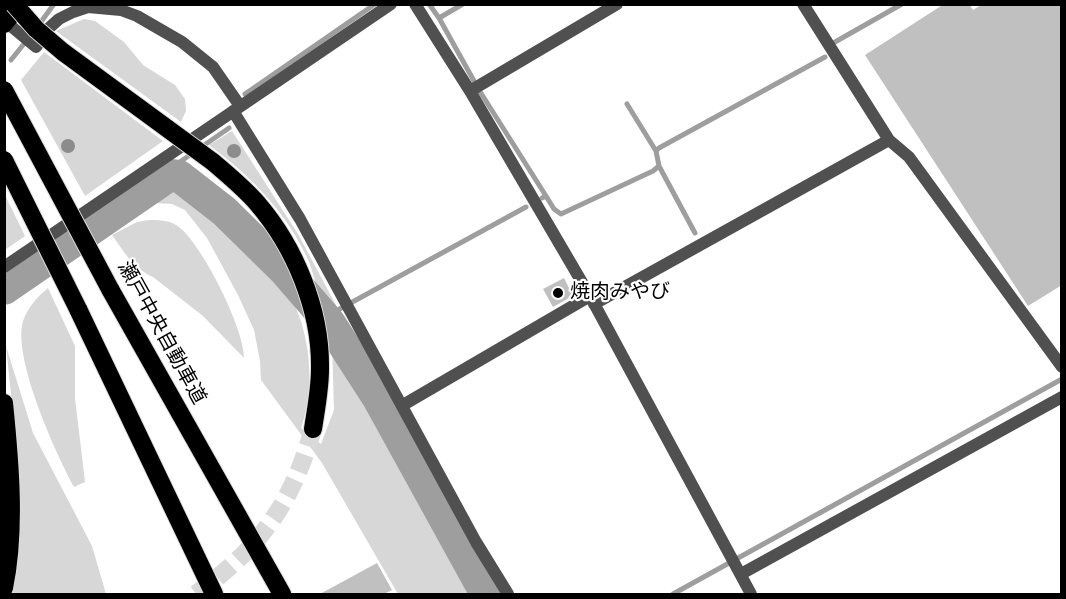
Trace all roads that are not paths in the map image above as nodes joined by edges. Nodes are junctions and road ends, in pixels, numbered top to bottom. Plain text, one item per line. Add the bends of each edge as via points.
1 (14, 4) edge
2 (20, 4) edge
3 (391, 4) edge
4 (415, 4) edge
5 (617, 4) edge
6 (803, 4) edge
7 (5, 23) edge
8 (475, 88) junction
9 (4, 90) edge
10 (236, 108) junction
11 (889, 140) junction
12 (4, 160) edge
13 (4, 267) edge
14 (592, 300) junction
15 (1062, 367) edge
16 (1062, 397) edge
17 (4, 403) edge
18 (403, 405) junction
19 (313, 429) tunnel mouth
20 (739, 571) junction
21 (4, 588) edge
22 (214, 594) edge
23 (282, 594) edge
24 (508, 594) edge
25 (751, 594) edge

1 - 19 highway, bridge via 63,52 213,162 258,205 284,242 306,288 318,337 320,368
2 - 7 highway
3 - 10 street
4 - 8 street
5 - 8 street
6 - 11 street
7 - 10 street via 36,48 49,28 72,12 88,7 121,10 182,42 213,67
8 - 14 street
9 - 23 highway, 瀬戸中央自動車道, bridge via 110,289
10 - 13 street
10 - 18 street
11 - 14 street
11 - 15 street via 909,157
12 - 22 highway, bridge
14 - 18 street
14 - 20 street
16 - 20 street
17 - 21 highway via 10,523
18 - 24 street
20 - 25 street

